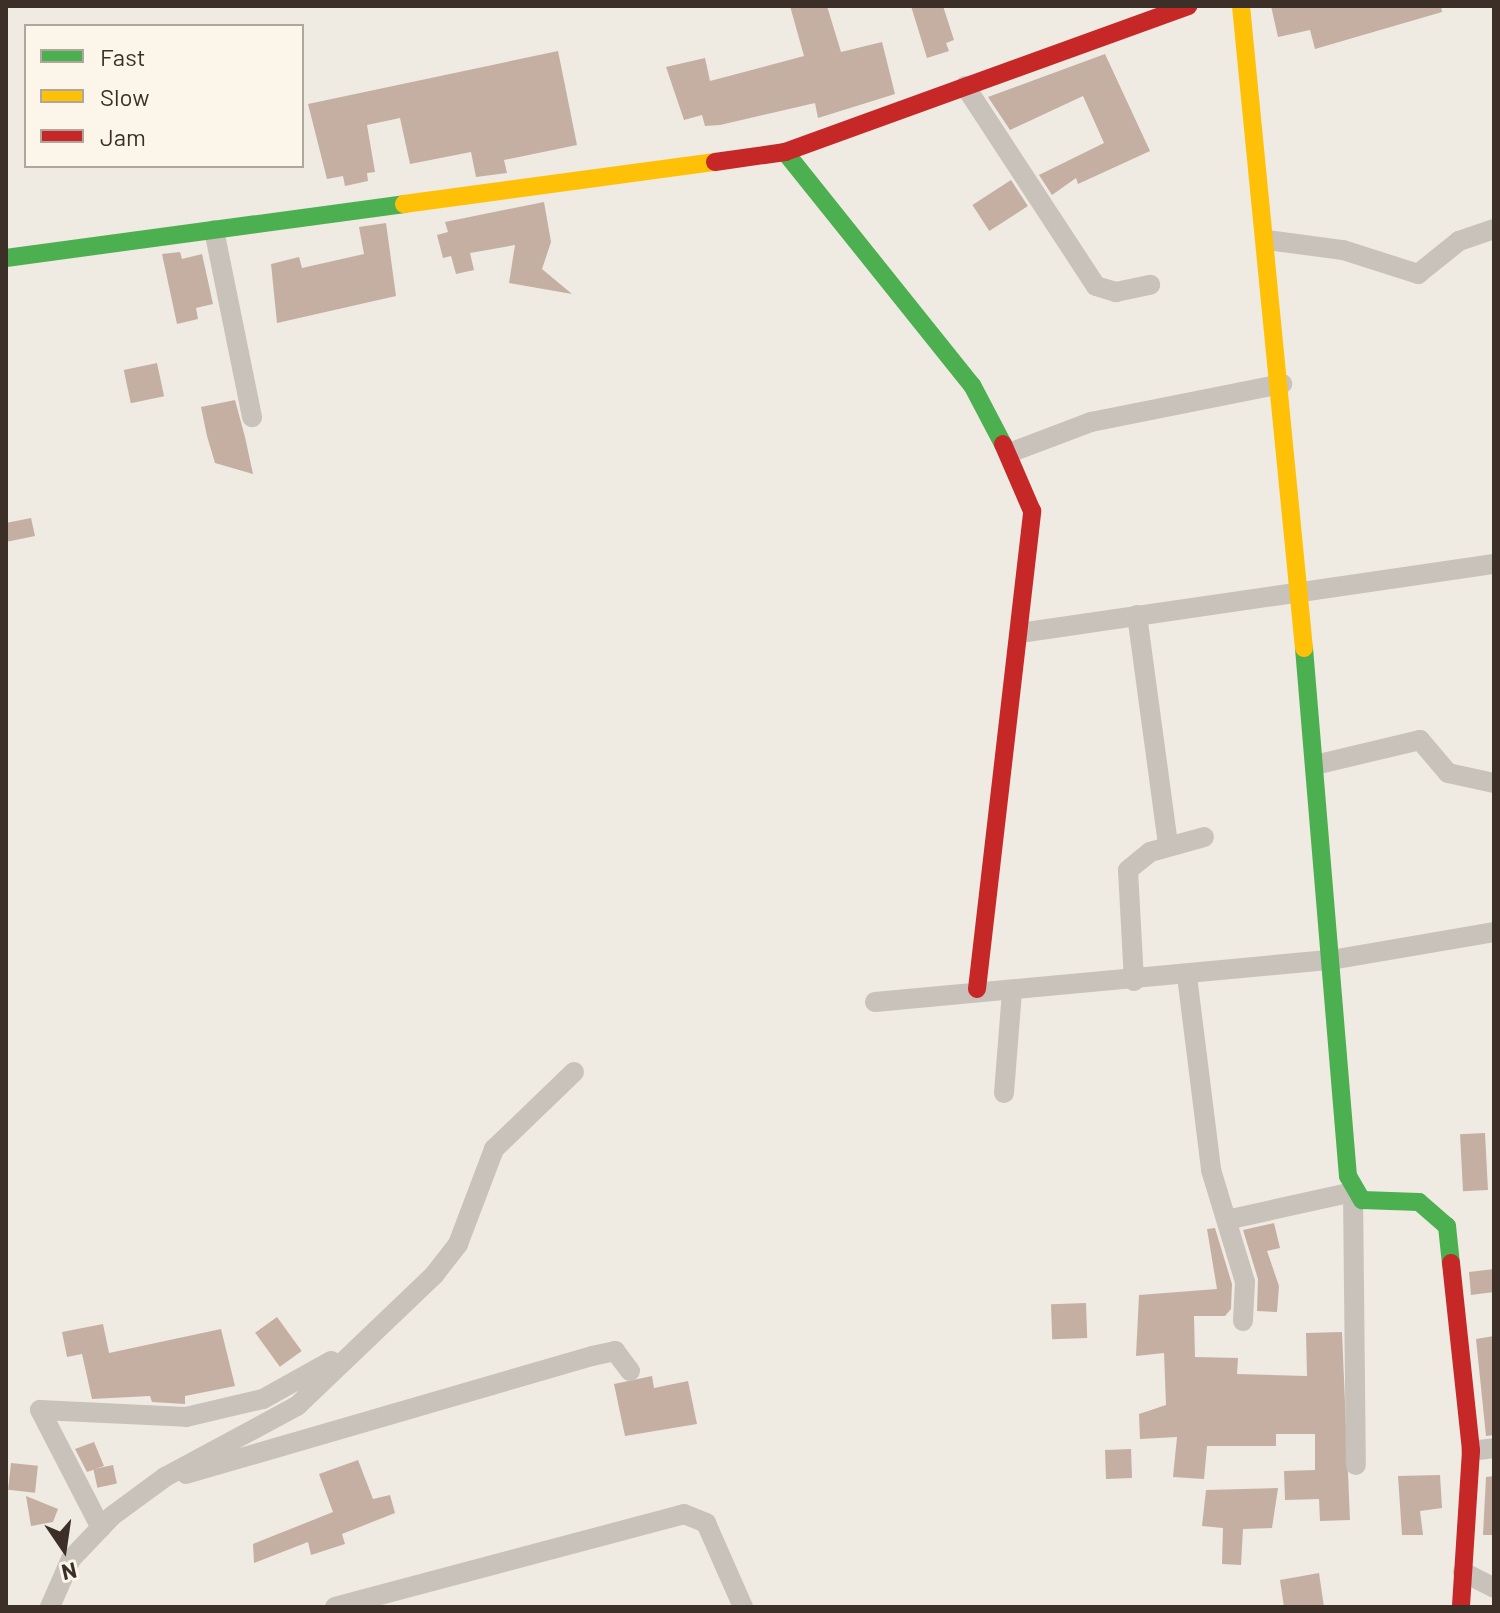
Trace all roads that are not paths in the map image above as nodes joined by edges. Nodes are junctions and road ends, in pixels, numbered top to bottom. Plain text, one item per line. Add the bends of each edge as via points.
1 (1188, 6) edge
2 (1241, 6) edge
3 (965, 86) junction
4 (785, 152) junction
5 (1494, 229) edge
6 (214, 230) junction
7 (1267, 240) junction
8 (6, 258) edge
9 (1150, 285) dead end
10 (1282, 384) junction
11 (252, 417) dead end
12 (1009, 453) junction
13 (1494, 564) edge
14 (1299, 588) junction
15 (1137, 615) junction
16 (1020, 633) junction
17 (1315, 765) junction
18 (1494, 783) edge
19 (1204, 837) dead end
20 (1168, 844) junction
21 (1494, 932) edge
22 (1331, 960) junction
23 (1187, 976) junction
24 (1134, 981) junction
25 (977, 989) junction
26 (1012, 991) junction
27 (875, 1002) dead end
28 (574, 1072) dead end
29 (1004, 1093) dead end
30 (1353, 1192) junction
31 (1231, 1219) junction
32 (1243, 1321) dead end
33 (354, 1346) junction
34 (630, 1371) dead end
35 (1494, 1448) edge
36 (1471, 1451) junction
37 (1356, 1465) dead end
38 (165, 1477) junction
39 (101, 1528) junction
40 (1463, 1572) junction
41 (1494, 1588) edge
42 (50, 1607) edge
43 (335, 1607) edge
44 (743, 1607) edge
45 (1461, 1607) edge

1 - 3 street
2 - 7 street
3 - 4 street
3 - 9 street via 1096,286 1116,292
4 - 6 street
4 - 12 street via 972,385
5 - 7 street via 1459,241 1418,274 1343,250
6 - 8 street
6 - 11 street
7 - 10 street
10 - 12 street via 1091,422
10 - 14 street
12 - 16 street via 1032,511
13 - 14 street
14 - 15 street
14 - 17 street
15 - 16 street
15 - 20 street
16 - 25 street
17 - 18 street via 1420,740 1448,773
17 - 22 street
19 - 20 street
20 - 24 street via 1128,870
21 - 22 street
22 - 23 street
22 - 30 street
23 - 24 street
23 - 31 street via 1211,1170
24 - 26 street
25 - 26 street
25 - 27 street
26 - 29 street
28 - 33 street via 494,1149 450,1257
30 - 31 street
30 - 36 street via 1377,1202 1419,1202 1442,1215
30 - 37 street
31 - 32 street via 1245,1282
33 - 38 street via 297,1406
33 - 39 street via 263,1399 201,1414 164,1419 40,1410
34 - 38 street via 615,1351
35 - 36 street
36 - 40 street
38 - 39 street
39 - 42 street via 71,1559
40 - 41 street
40 - 45 street
43 - 44 street via 684,1514 706,1523

